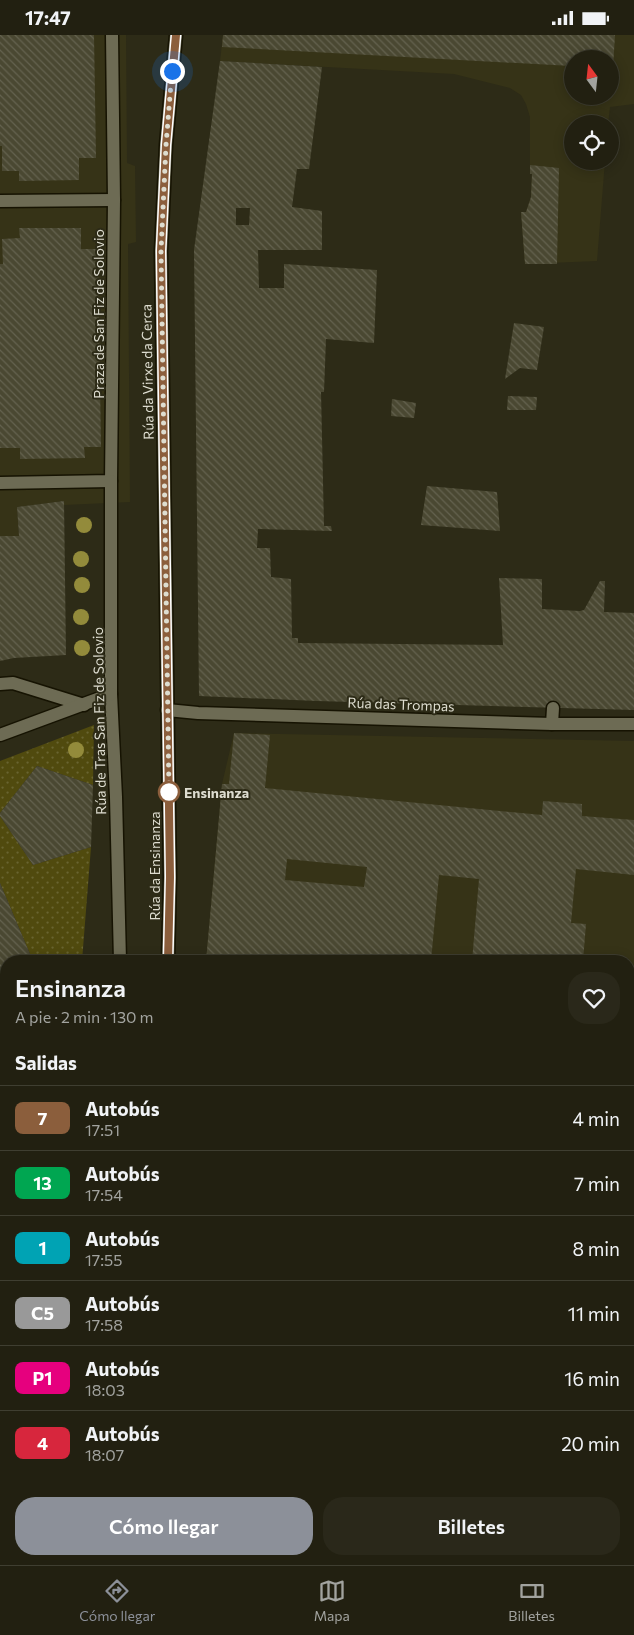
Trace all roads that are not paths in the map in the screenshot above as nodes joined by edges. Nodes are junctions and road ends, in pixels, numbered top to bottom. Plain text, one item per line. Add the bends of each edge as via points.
1 (112, 35) edge
2 (176, 35) edge
3 (114, 200) junction
4 (0, 201) edge
5 (111, 481) junction
6 (0, 483) edge
7 (0, 684) edge
8 (111, 693) junction
9 (84, 705) junction
10 (553, 708) dead end
11 (168, 710) junction
12 (552, 724) junction
13 (634, 724) edge
14 (0, 735) edge
15 (120, 955) edge
16 (168, 955) edge

1 - 3 street, Praza de San Fiz de Solovio
2 - 11 street, Rúa da Virxe da Cerca via 161,251
3 - 4 street
3 - 5 street, Praza de San Fiz de Solovio
5 - 6 street
5 - 8 street, Rúa de Tras San Fiz de Solovio
7 - 9 street via 13,683
8 - 9 street
8 - 15 street, Rúa de Tras San Fiz de Solovio
9 - 14 street
10 - 12 street
11 - 12 street, Rúa das Trompas
11 - 16 street, Rúa da Ensinanza
12 - 13 street, Rúa das Trompas

